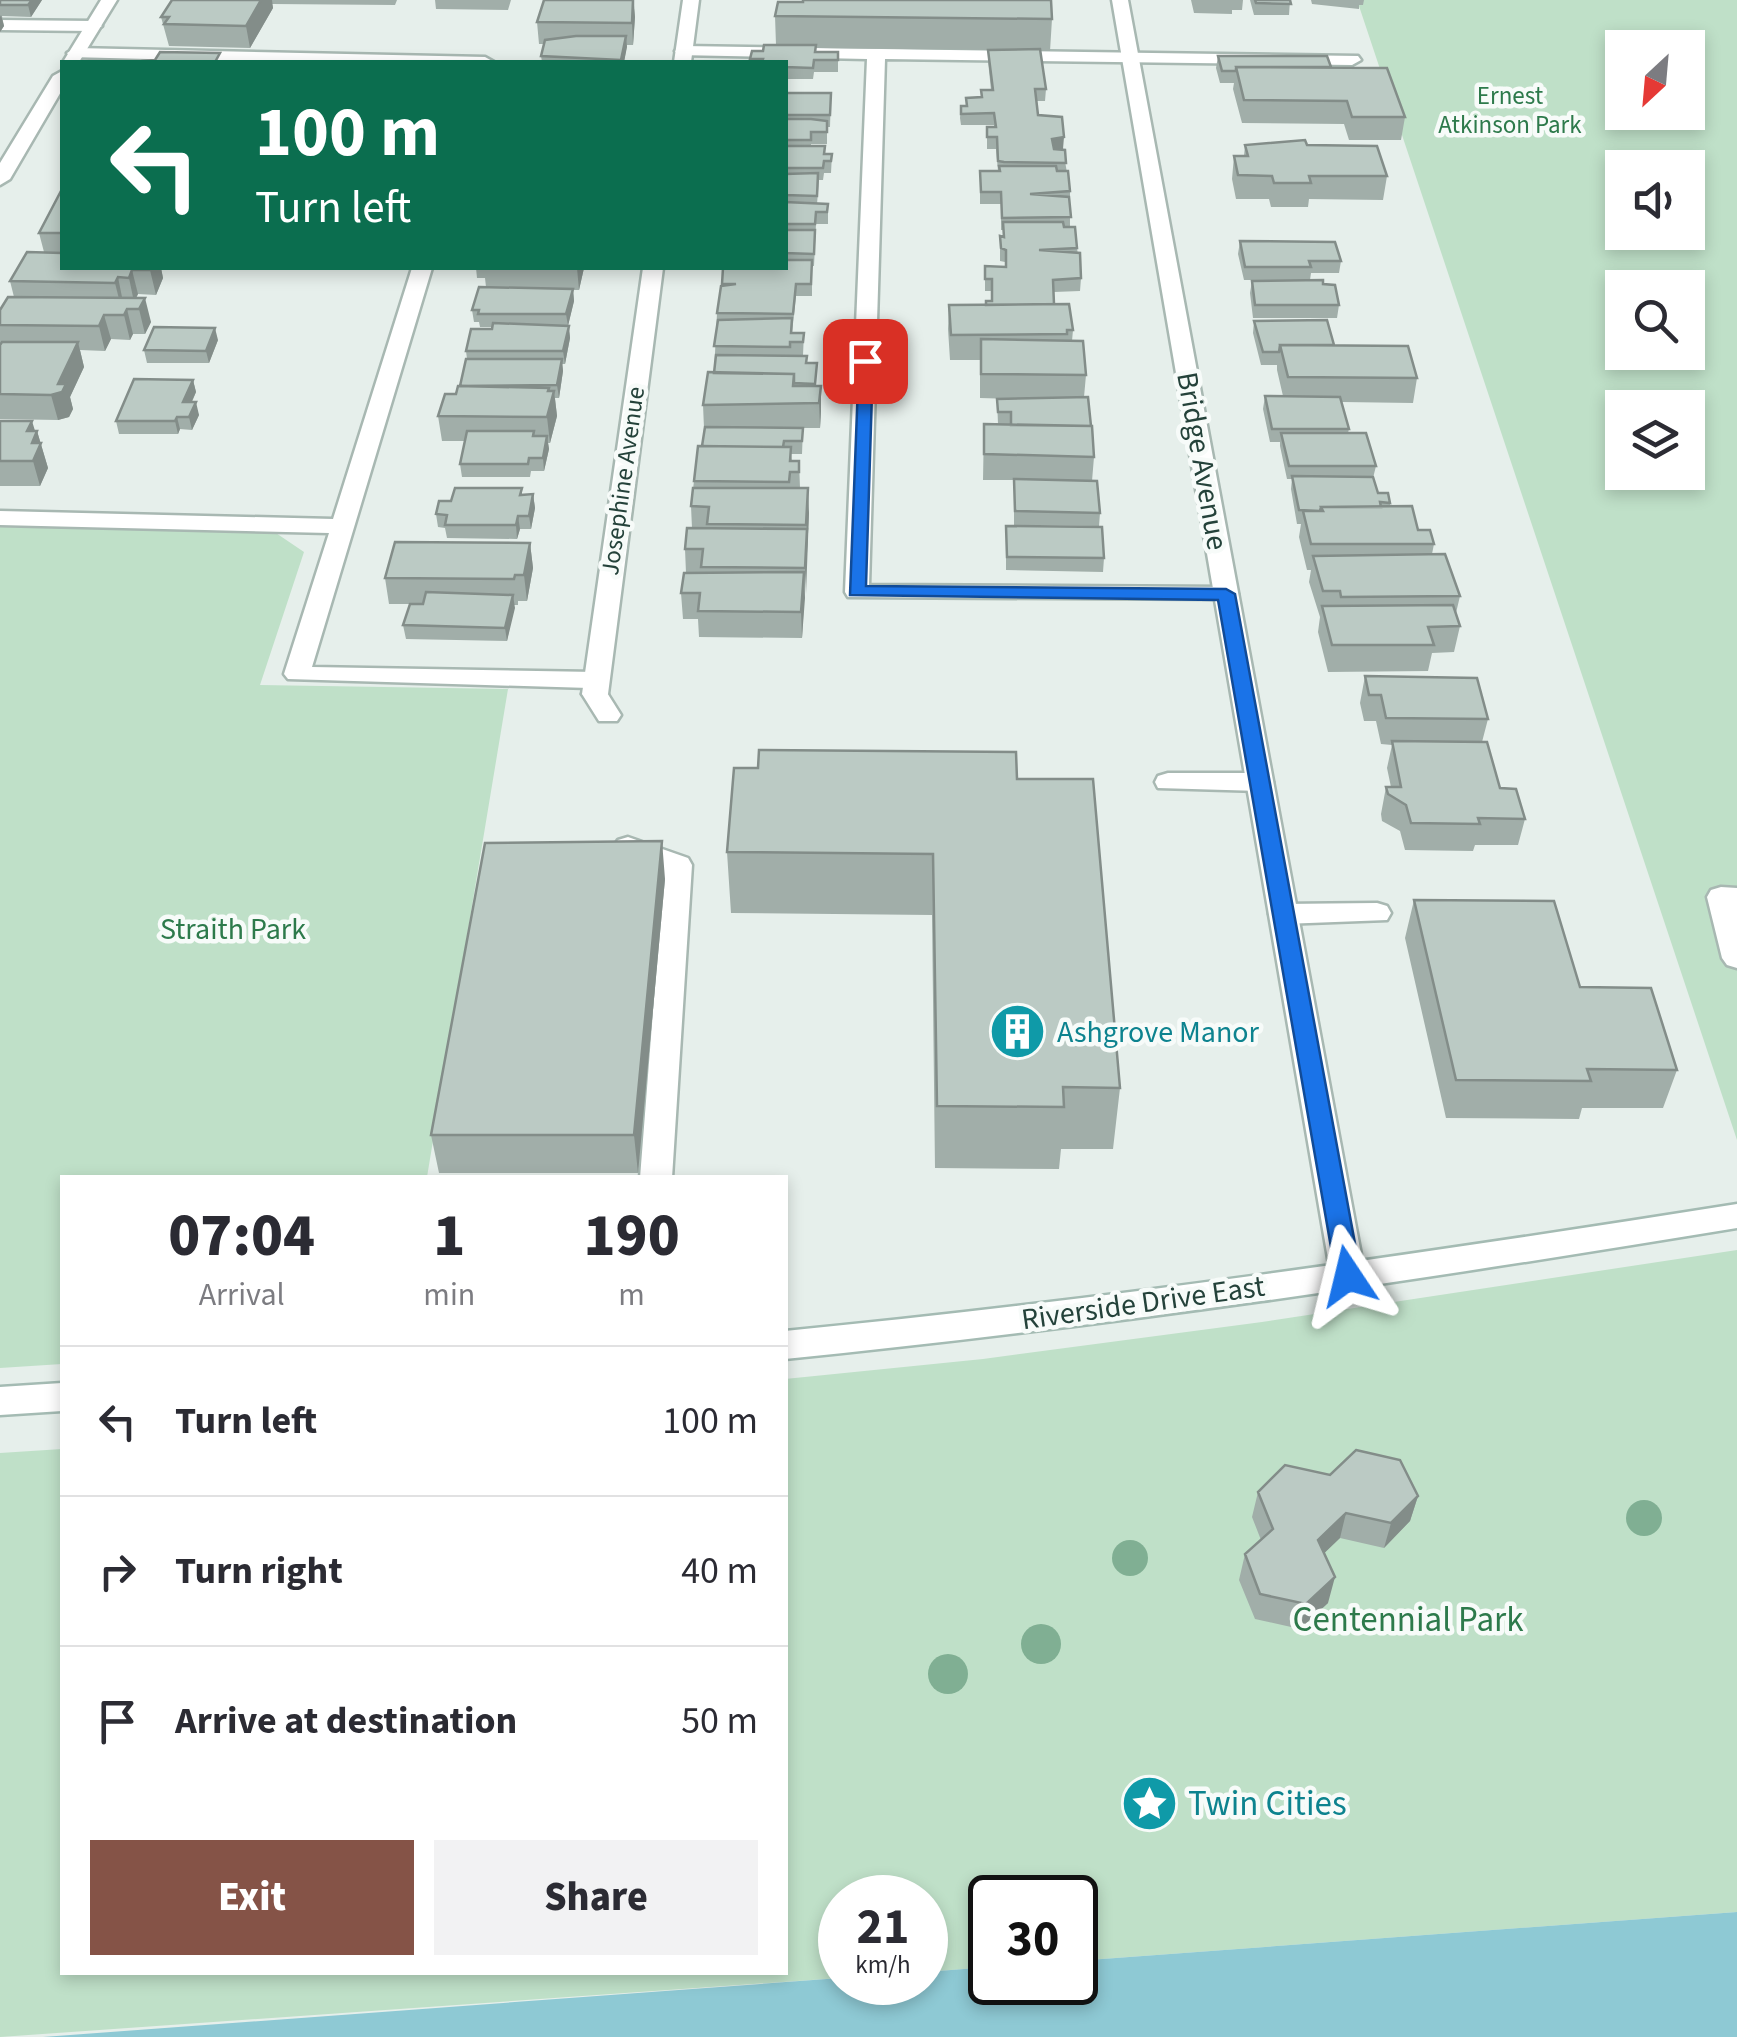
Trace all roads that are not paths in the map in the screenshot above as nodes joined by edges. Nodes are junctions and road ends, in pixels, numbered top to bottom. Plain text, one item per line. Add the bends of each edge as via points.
1 (109, 0) edge
2 (691, 0) edge
3 (1120, 0) edge
4 (0, 25) edge
5 (93, 26) junction
6 (876, 54) junction
7 (683, 56) edge
8 (1130, 57) junction
9 (74, 58) edge
10 (280, 60) edge
11 (1352, 60) dead end
12 (60, 79) edge
13 (0, 179) edge
14 (421, 270) edge
15 (653, 270) edge
16 (0, 518) edge
17 (343, 526) junction
18 (1226, 594) junction
19 (1168, 782) dead end
20 (1260, 782) junction
21 (616, 842) edge
22 (1737, 898) edge
23 (1377, 913) dead end
24 (1283, 914) junction
25 (1737, 958) edge
26 (656, 1175) edge
27 (1737, 1216) edge
28 (1348, 1276) junction
29 (788, 1345) edge
30 (60, 1397) edge
31 (0, 1402) edge

1 - 5 street
2 - 7 street
3 - 8 street, Bridge Avenue
4 - 5 street
5 - 9 street
6 - 7 street
6 - 8 street
6 - 18 street via 857,592
8 - 11 street
8 - 18 street, Bridge Avenue
9 - 10 street
12 - 13 street
14 - 17 street
15 - 17 street, Josephine Avenue via 599,696 296,674
16 - 17 street
18 - 20 street, Bridge Avenue
19 - 20 street
20 - 24 street, Bridge Avenue
21 - 26 street via 678,864
22 - 25 street via 1722,898
23 - 24 street
24 - 28 street, Bridge Avenue
27 - 28 street, Riverside Drive East
28 - 29 street, Riverside Drive East
30 - 31 street

